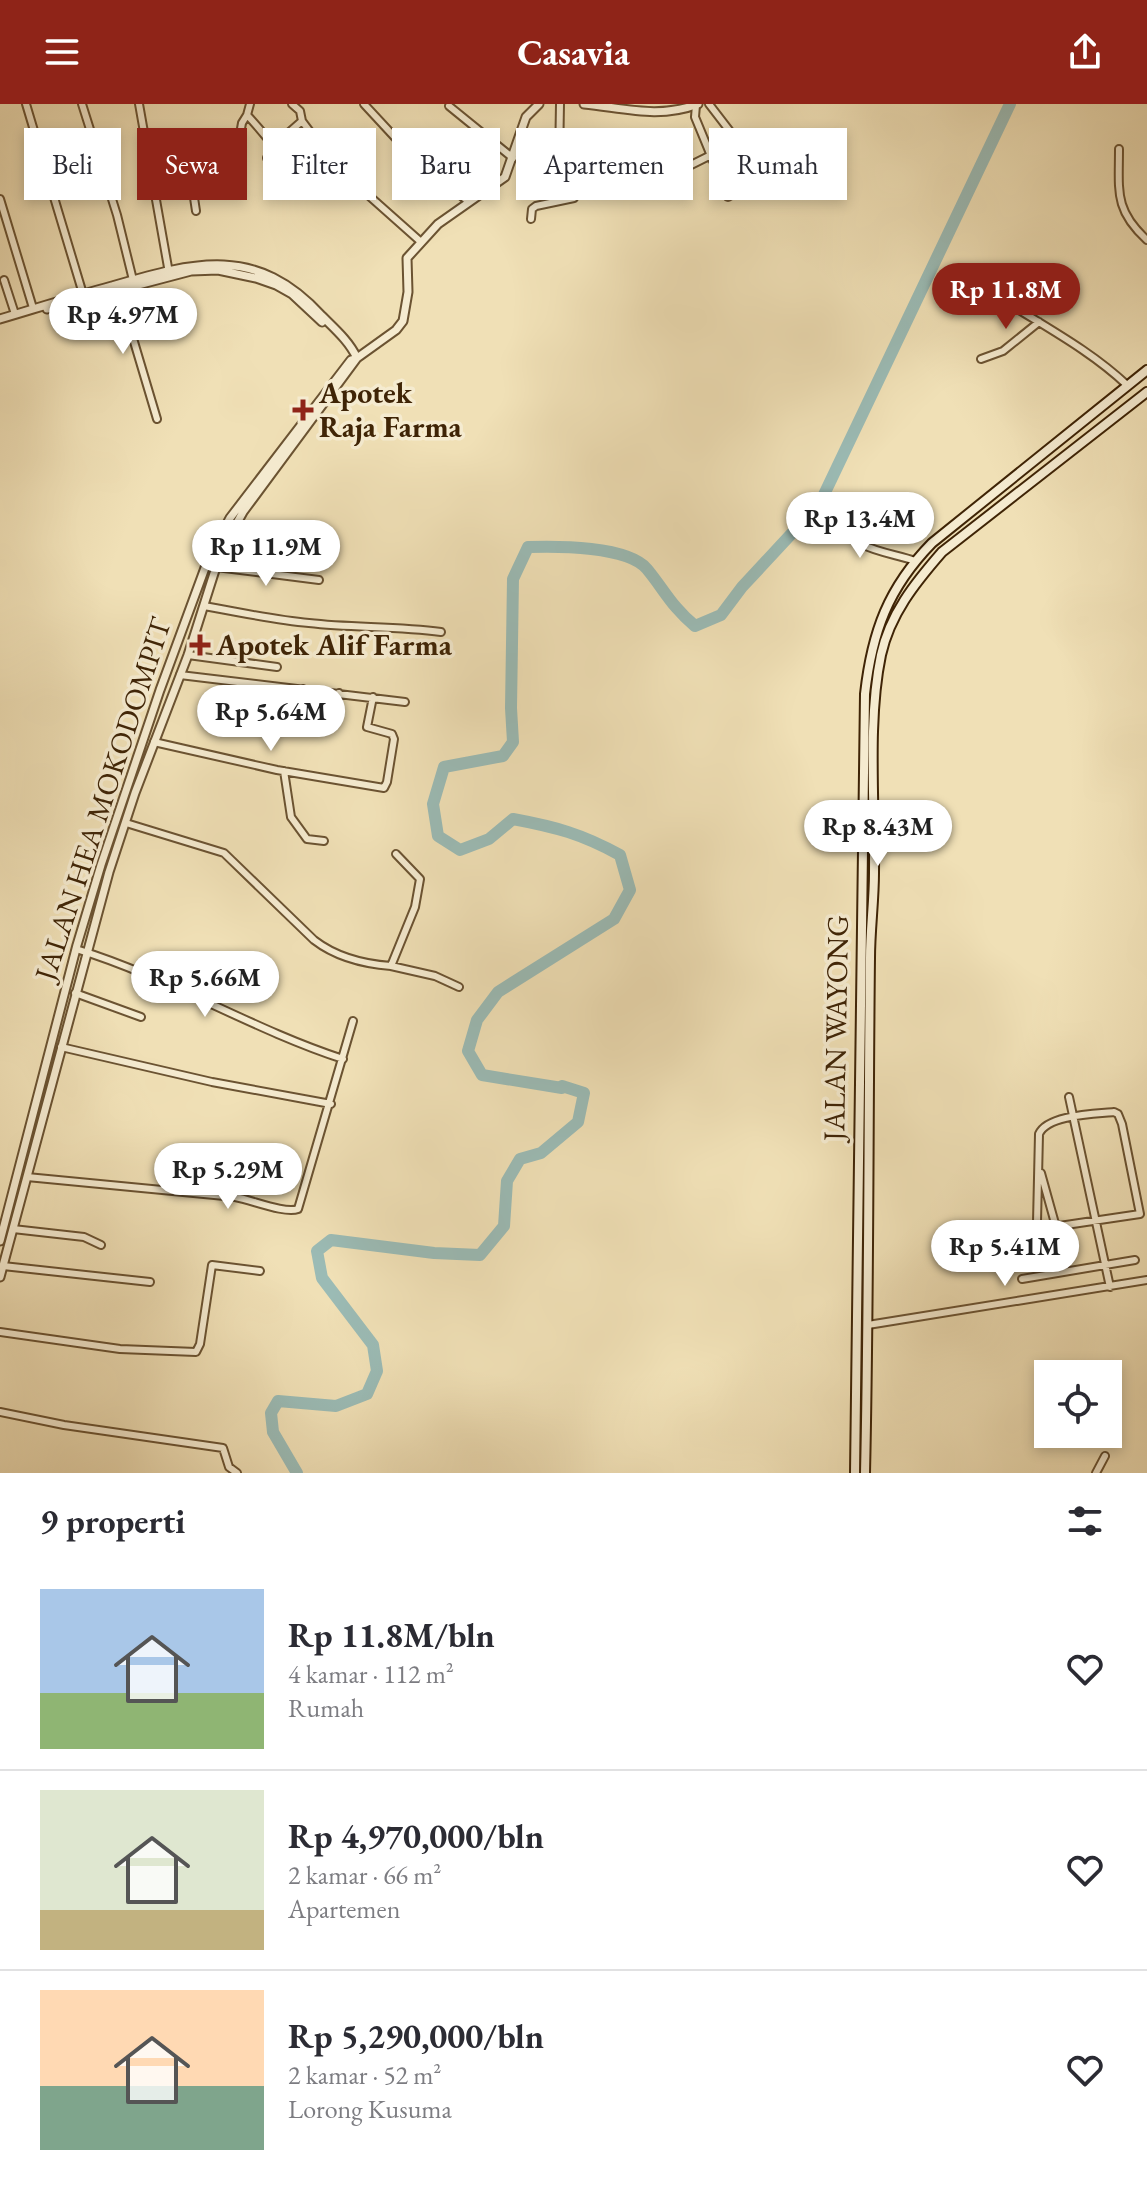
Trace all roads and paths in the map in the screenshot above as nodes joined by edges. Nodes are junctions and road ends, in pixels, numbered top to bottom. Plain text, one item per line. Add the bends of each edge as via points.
1 (26, 104) edge
2 (82, 104) edge
3 (139, 104) edge
4 (250, 104) edge
5 (292, 104) edge
6 (364, 104) edge
7 (560, 104) edge
8 (584, 104) edge
9 (709, 104) edge
10 (535, 105) edge
11 (691, 105) edge
12 (449, 106) dead end
13 (247, 115) junction
14 (302, 121) junction
15 (144, 128) edge
16 (241, 128) edge
17 (294, 128) edge
18 (727, 128) edge
19 (263, 132) edge
20 (392, 133) edge
21 (275, 145) joint
22 (1119, 149) dead end
23 (709, 150) edge
24 (513, 158) junction
25 (0, 199) edge
26 (157, 200) edge
27 (194, 200) edge
28 (466, 200) edge
29 (469, 202) junction
30 (196, 211) dead end
31 (531, 219) dead end
32 (1147, 240) edge
33 (421, 242) junction
34 (959, 269) dead end
35 (169, 273) junction
36 (4, 280) dead end
37 (133, 280) junction
38 (118, 287) junction
39 (83, 294) junction
40 (33, 308) junction
41 (15, 314) junction
42 (3, 320) edge
43 (1039, 322) junction
44 (357, 358) junction
45 (981, 359) dead end
46 (1147, 370) edge
47 (1127, 385) junction
48 (1147, 392) edge
49 (157, 419) dead end
50 (843, 521) dead end
51 (915, 561) junction
52 (216, 567) junction
53 (319, 580) dead end
54 (204, 606) junction
55 (441, 632) dead end
56 (188, 655) junction
57 (277, 667) dead end
58 (180, 675) junction
59 (267, 686) junction
60 (303, 689) junction
61 (339, 693) junction
62 (373, 697) junction
63 (405, 702) dead end
64 (263, 707) dead end
65 (298, 720) dead end
66 (332, 725) dead end
67 (148, 726) junction
68 (159, 730) junction
69 (154, 742) junction
70 (284, 771) junction
71 (126, 790) junction
72 (135, 793) junction
73 (126, 823) junction
74 (324, 841) dead end
75 (396, 854) dead end
76 (76, 949) junction
77 (86, 952) junction
78 (391, 966) junction
79 (459, 987) dead end
80 (75, 993) junction
81 (141, 1017) dead end
82 (353, 1021) dead end
83 (61, 1047) junction
84 (343, 1059) junction
85 (1069, 1097) dead end
86 (331, 1104) junction
87 (1075, 1117) junction
88 (29, 1134) junction
89 (39, 1136) junction
90 (1039, 1167) junction
91 (27, 1177) junction
92 (1098, 1221) junction
93 (1056, 1227) junction
94 (13, 1229) junction
95 (0, 1241) edge
96 (101, 1245) dead end
97 (1135, 1260) dead end
98 (1107, 1265) junction
99 (3, 1266) junction
100 (260, 1271) dead end
101 (0, 1277) edge
102 (1022, 1279) dead end
103 (1147, 1280) edge
104 (150, 1282) dead end
105 (1113, 1286) junction
106 (868, 1325) junction
107 (0, 1332) edge
108 (0, 1412) edge
109 (1105, 1456) dead end
110 (237, 1473) edge
111 (855, 1473) edge
112 (865, 1473) edge
113 (1096, 1473) edge

1 - 39 street
2 - 37 street
3 - 15 street
4 - 13 street
5 - 14 street
6 - 20 street
7 - 31 street via 559,162 574,198 536,206
8 - 11 street via 654,113
9 - 18 street
10 - 24 street via 520,130
11 - 23 street
12 - 24 street
13 - 16 street
13 - 19 street
14 - 17 street
14 - 33 street via 357,186
21 - 21 street via 267,158 271,167 296,178
22 - 32 street via 1123,212
24 - 29 street via 505,177
25 - 40 street
26 - 35 street
27 - 30 street
28 - 29 street
29 - 33 street
33 - 44 street via 407,258 403,321
34 - 43 street
35 - 37 street
35 - 38 street
35 - 44 street via 218,270 276,285 292,294
36 - 41 street
37 - 38 street
38 - 39 street
38 - 42 street
38 - 49 street
39 - 40 street
40 - 41 street
41 - 42 street
43 - 45 street via 1003,351
43 - 47 street via 1096,357
44 - 52 street, JALAN HEA MOKODOMPIT via 243,512
44 - 67 street, JALAN HEA MOKODOMPIT via 266,468 216,542
46 - 47 main road, JALAN WAYONG
47 - 51 main road, JALAN WAYONG via 940,535
48 - 106 main road, JALAN WAYONG via 942,552 904,599 884,647 875,724
50 - 51 street via 847,532 865,546
51 - 111 main road, JALAN WAYONG via 879,624 865,694
52 - 53 street
52 - 54 street, JALAN HEA MOKODOMPIT
54 - 55 street via 307,623
54 - 56 street, JALAN HEA MOKODOMPIT
56 - 57 street
56 - 58 street, JALAN HEA MOKODOMPIT
58 - 59 street
58 - 68 street, JALAN HEA MOKODOMPIT
59 - 60 street
59 - 64 street
60 - 61 street
60 - 65 street
61 - 62 street
61 - 66 street
62 - 63 street
62 - 70 street via 367,727 394,739 384,788
67 - 68 street
67 - 71 street, JALAN HEA MOKODOMPIT
68 - 69 street, JALAN HEA MOKODOMPIT
69 - 70 street
69 - 72 street, JALAN HEA MOKODOMPIT
70 - 74 street via 291,817 307,839
71 - 72 street
71 - 76 street, JALAN HEA MOKODOMPIT
72 - 73 street, JALAN HEA MOKODOMPIT
73 - 77 street, JALAN HEA MOKODOMPIT
73 - 78 street via 224,853 324,948
75 - 78 street via 420,883
76 - 77 street
76 - 88 street, JALAN HEA MOKODOMPIT
77 - 80 street, JALAN HEA MOKODOMPIT
77 - 84 street
78 - 79 street
80 - 81 street
80 - 83 street, JALAN HEA MOKODOMPIT
82 - 84 street
83 - 86 street
83 - 89 street, JALAN HEA MOKODOMPIT
84 - 86 street
85 - 87 street
86 - 91 street via 301,1205 293,1212 235,1197
87 - 90 street via 1045,1126 1039,1134
87 - 92 street
87 - 92 street via 1118,1114 1141,1211
88 - 89 street
88 - 95 street, JALAN HEA MOKODOMPIT
89 - 91 street, JALAN HEA MOKODOMPIT
90 - 93 street
90 - 93 street via 1037,1225
91 - 94 street, JALAN HEA MOKODOMPIT
92 - 93 street
92 - 98 street
94 - 96 street via 84,1237
94 - 99 street, JALAN HEA MOKODOMPIT
97 - 98 street
98 - 102 street
98 - 105 street
99 - 101 street, JALAN HEA MOKODOMPIT
99 - 104 street
100 - 107 street via 212,1266 196,1352 120,1349
103 - 105 street
105 - 106 street
106 - 112 main road, JALAN WAYONG
108 - 110 street via 223,1448 229,1467
109 - 113 street

